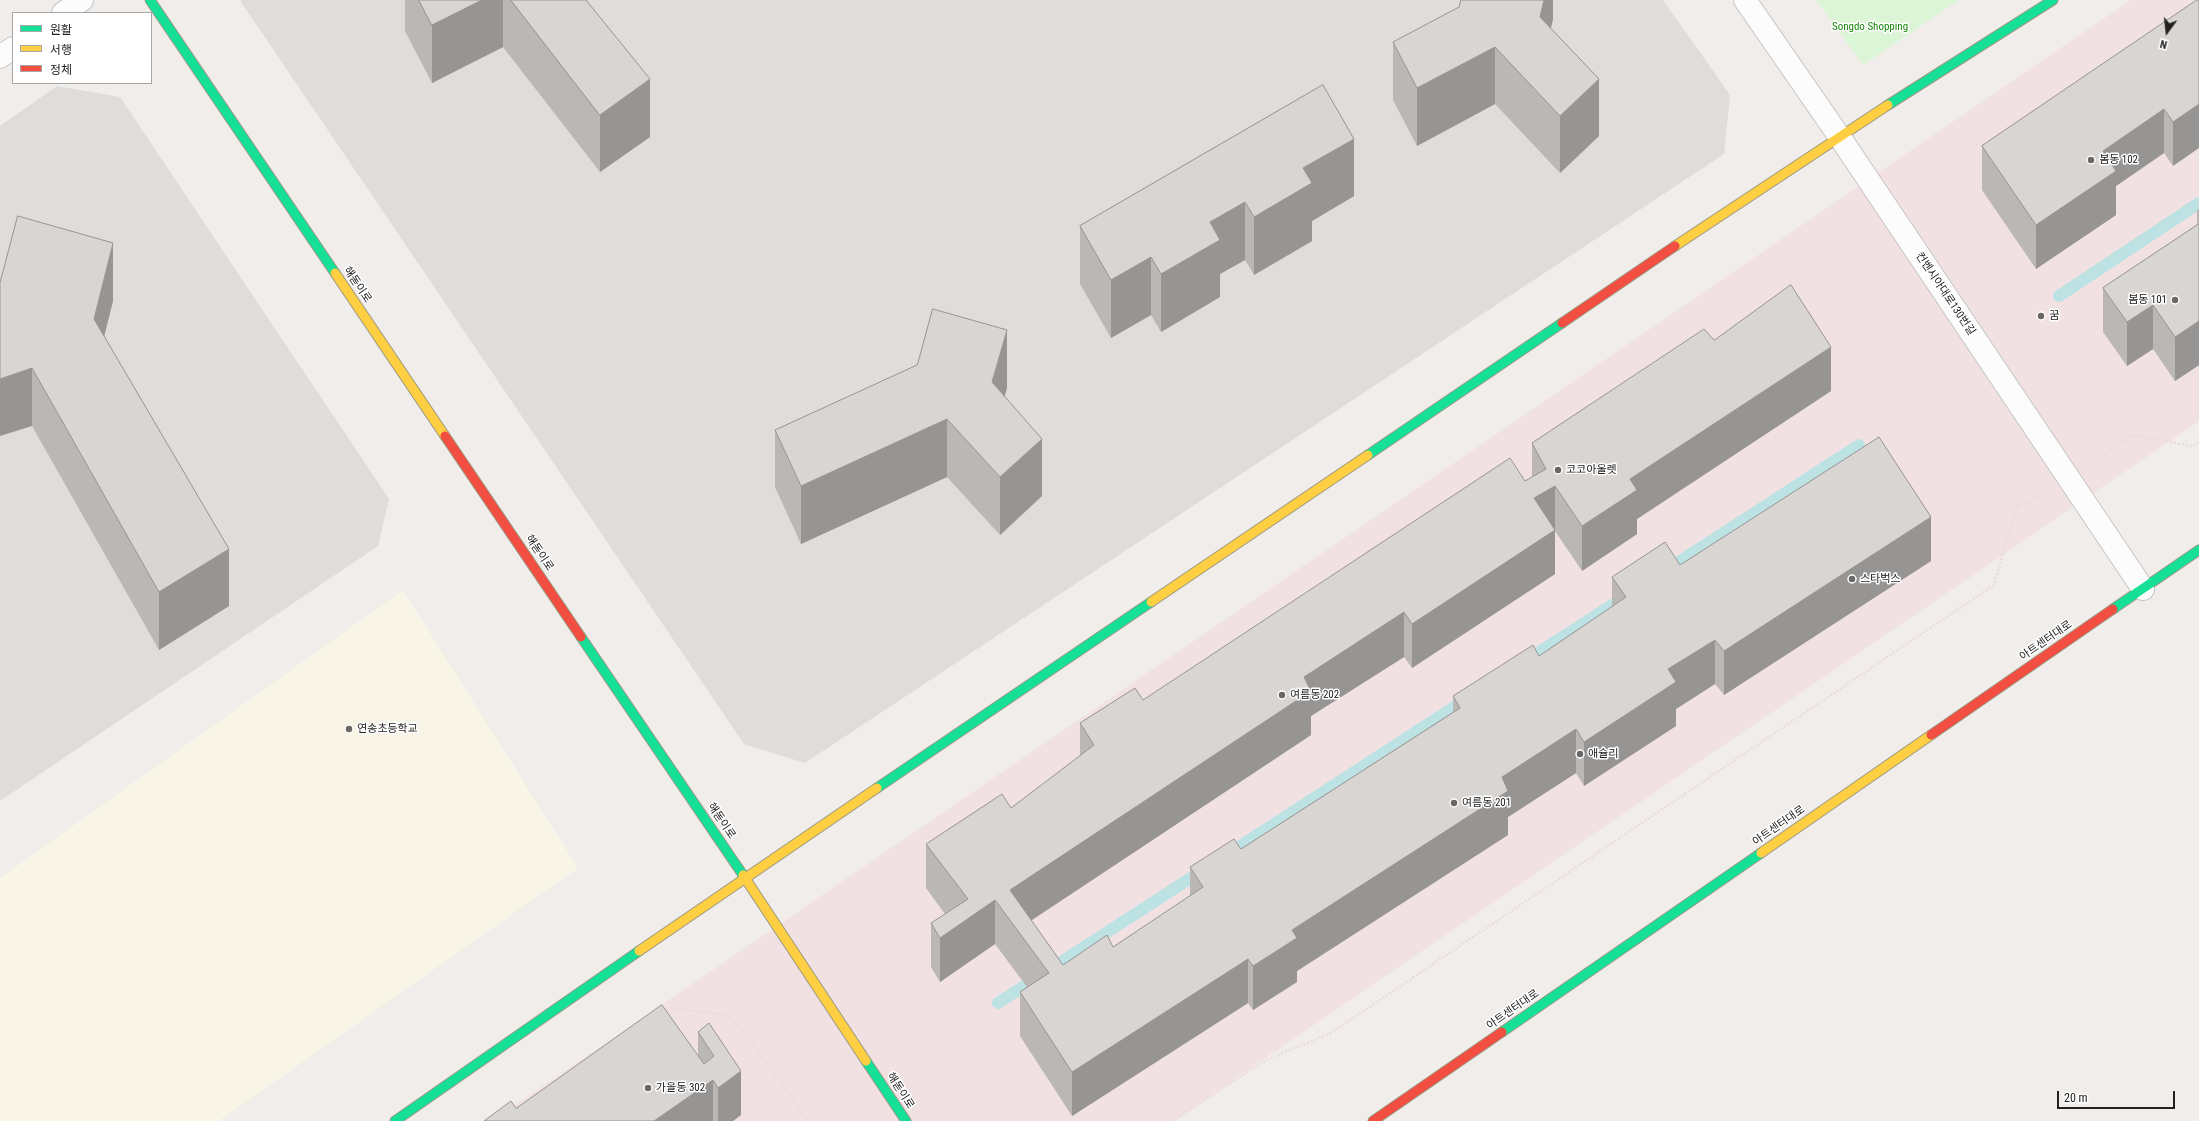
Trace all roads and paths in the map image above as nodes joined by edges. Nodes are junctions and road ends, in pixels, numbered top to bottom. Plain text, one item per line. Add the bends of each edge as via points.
1 (82, 0) edge
2 (150, 0) edge
3 (1745, 0) edge
4 (2053, 0) edge
5 (64, 12) edge
6 (12, 49) edge
7 (0, 56) edge
8 (1839, 136) junction
9 (2199, 442) edge
10 (2110, 449) dead end
11 (2048, 492) dead end
12 (2199, 550) edge
13 (2143, 589) junction
14 (745, 878) junction
15 (662, 1013) edge
16 (394, 1121) edge
17 (808, 1121) edge
18 (906, 1121) edge
19 (1173, 1121) edge
20 (1374, 1121) edge

1 - 5 street
2 - 14 street, 해돋이로
3 - 8 street, 컨벤시아대로130번길
4 - 8 street
6 - 7 street
8 - 13 street, 컨벤시아대로130번길
8 - 14 street
9 - 10 path via 2191,446 2133,436
11 - 19 path via 2017,506 1994,585 1331,1033 1266,1060
12 - 13 street, 아트센터대로
13 - 20 street, 아트센터대로
14 - 16 street
14 - 18 street, 해돋이로
15 - 17 path via 669,1008 728,1016 749,1038

